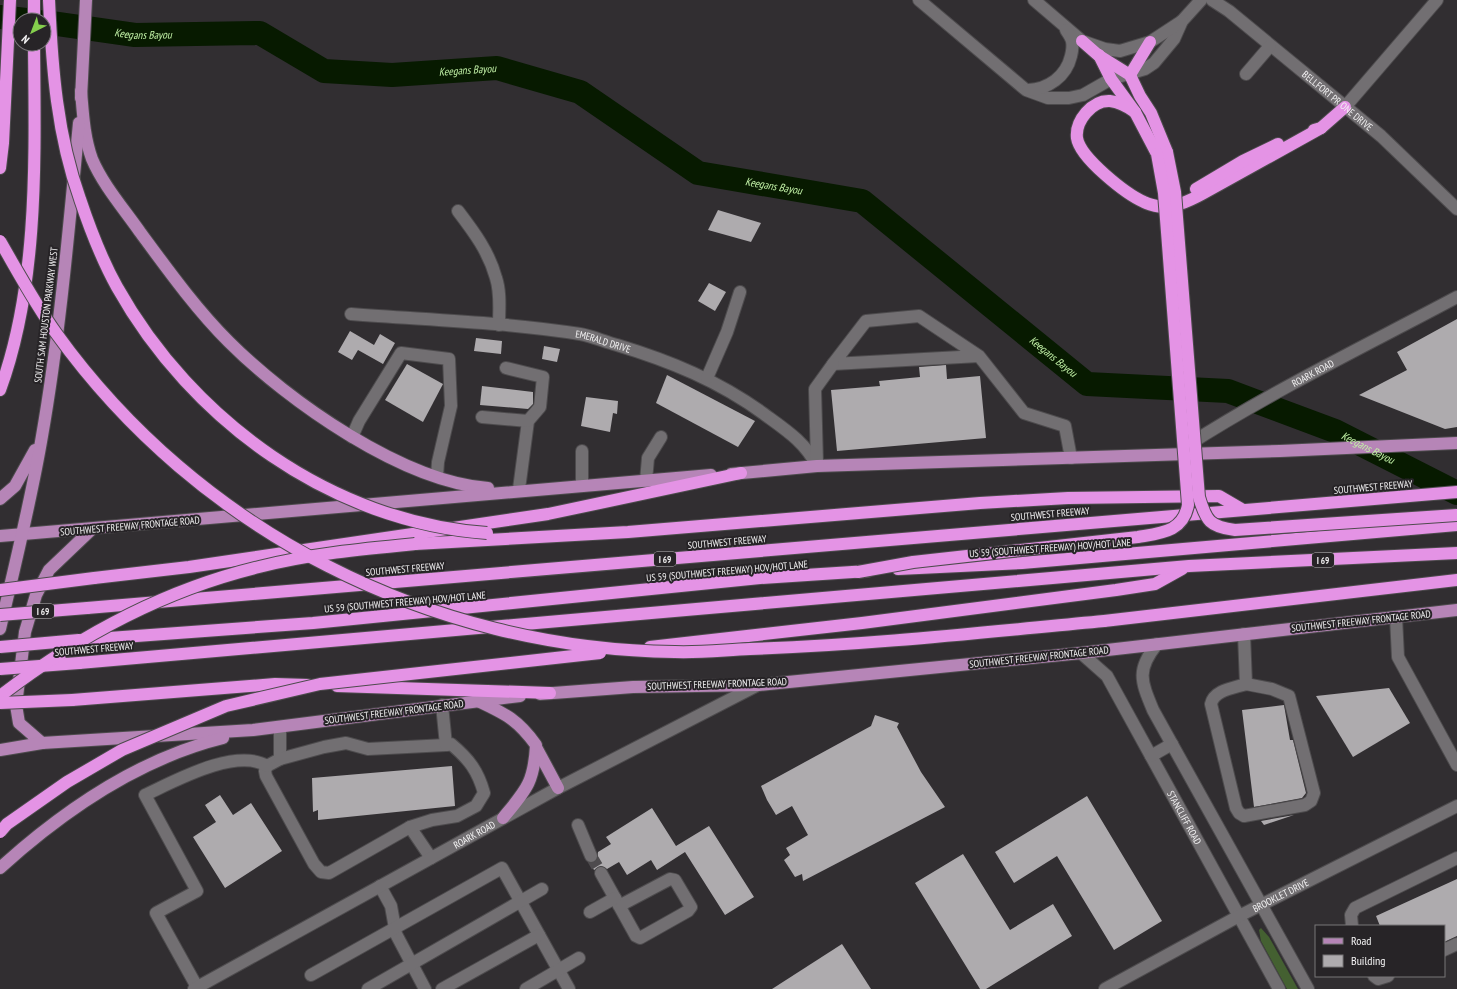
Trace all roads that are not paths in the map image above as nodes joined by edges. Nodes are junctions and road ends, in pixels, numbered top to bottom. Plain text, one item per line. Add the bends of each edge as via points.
1 (10, 0) edge
2 (34, 0) edge
3 (49, 0) edge
4 (86, 0) edge
5 (919, 0) edge
6 (1034, 0) edge
7 (1201, 0) edge
8 (1212, 0) edge
9 (1437, 0) edge
10 (34, 12) edge
11 (1182, 21) junction
12 (1064, 26) junction
13 (1082, 41) junction
14 (1150, 42) junction
15 (1270, 46) junction
16 (34, 52) edge
17 (1098, 55) junction
18 (1246, 74) dead end
19 (1130, 75) junction
20 (1111, 79) junction
21 (1026, 90) junction
22 (81, 91) junction
23 (1345, 107) junction
24 (1135, 112) junction
25 (1162, 152) junction
26 (0, 168) edge
27 (1457, 209) edge
28 (458, 211) dead end
29 (0, 241) edge
30 (740, 292) dead end
31 (1457, 297) edge
32 (351, 314) dead end
33 (499, 325) junction
34 (979, 356) junction
35 (833, 364) junction
36 (506, 368) dead end
37 (707, 378) junction
38 (0, 390) edge
39 (482, 417) dead end
40 (528, 421) junction
41 (42, 436) junction
42 (352, 437) junction
43 (661, 437) dead end
44 (1453, 443) edge
45 (582, 451) dead end
46 (1172, 455) junction
47 (1071, 458) junction
48 (817, 466) junction
49 (741, 473) junction
50 (436, 476) junction
51 (646, 481) junction
52 (582, 486) junction
53 (519, 489) junction
54 (531, 490) junction
55 (1457, 492) edge
56 (0, 499) edge
57 (1243, 510) junction
58 (1457, 514) edge
59 (1457, 525) edge
60 (92, 529) junction
61 (22, 534) junction
62 (0, 536) edge
63 (523, 538) junction
64 (1457, 553) edge
65 (1189, 566) junction
66 (858, 572) junction
67 (1457, 580) edge
68 (0, 590) edge
69 (1457, 610) edge
70 (0, 615) edge
71 (1396, 617) junction
72 (0, 628) edge
73 (1244, 634) junction
74 (1157, 644) junction
75 (0, 647) edge
76 (1081, 653) junction
77 (0, 669) edge
78 (1246, 684) junction
79 (758, 685) junction
80 (550, 693) junction
81 (0, 696) edge
82 (477, 701) junction
83 (0, 703) edge
84 (442, 705) junction
85 (280, 727) junction
86 (253, 730) junction
87 (42, 743) junction
88 (1172, 744) junction
89 (446, 745) junction
90 (536, 746) junction
91 (0, 750) edge
92 (1151, 756) junction
93 (280, 759) junction
94 (1457, 765) edge
95 (267, 766) junction
96 (558, 788) junction
97 (1457, 806) edge
98 (503, 818) junction
99 (578, 825) dead end
100 (410, 827) junction
101 (0, 832) edge
102 (591, 856) tunnel mouth
103 (432, 858) junction
104 (1457, 858) edge
105 (0, 868) edge
106 (601, 873) tunnel mouth
107 (380, 886) junction
108 (542, 889) dead end
109 (617, 902) junction
110 (521, 903) junction
111 (1262, 905) junction
112 (590, 912) dead end
113 (1239, 916) junction
114 (1352, 925) edge
115 (395, 926) junction
116 (538, 935) junction
117 (1457, 944) edge
118 (1445, 950) edge
119 (580, 958) dead end
120 (412, 964) junction
121 (559, 970) junction
122 (311, 975) dead end
123 (1375, 977) edge
124 (1385, 977) edge
125 (195, 988) edge
126 (368, 989) edge
127 (426, 989) edge
128 (442, 989) edge
129 (526, 989) edge
130 (569, 989) edge
131 (1106, 989) edge
132 (1279, 989) edge
133 (1308, 989) edge

1 - 26 highway
2 - 10 highway
3 - 63 highway, bridge via 52,68 57,106 79,198 95,241 117,287 173,368 220,415 256,445 318,484 360,503 414,521
4 - 22 main road, SOUTH SAM HOUSTON PARKWAY WEST
5 - 21 street
6 - 12 street
7 - 11 street
8 - 15 street, BELLFORT PR ONE DRIVE via 1229,10
9 - 23 street
11 - 14 street
11 - 19 street via 1174,39 1154,63
12 - 13 street
12 - 21 street via 1072,41 1069,64 1051,84 1040,89
13 - 14 street via 1120,51
13 - 17 highway
14 - 19 highway
15 - 18 street
15 - 23 street, BELLFORT PR ONE DRIVE
16 - 38 highway, bridge via 33,205 22,312
17 - 19 highway
17 - 20 highway
19 - 20 street
19 - 25 highway via 1151,113
20 - 21 street via 1092,91 1069,98 1048,98
20 - 24 highway
22 - 41 main road, SOUTH SAM HOUSTON PARKWAY WEST via 69,226
22 - 42 main road via 86,138 93,160 108,187 164,265 229,343 291,395
23 - 24 highway via 1321,128 1258,153 1174,205 1164,207 1146,203 1132,196 1096,166 1083,152 1077,138 1078,126 1091,108 1109,101 1127,106
23 - 27 street, BELLFORT PR ONE DRIVE via 1403,155
24 - 25 highway
25 - 58 highway, bridge via 1175,192 1199,497 1208,518 1219,528 1235,530
25 - 66 highway, bridge via 1188,505 1182,522 1166,533 913,562
28 - 33 street via 480,240 496,278
29 - 67 highway, bridge via 57,334 103,390 170,458 227,504 285,543 372,588 424,609 510,634 604,648 675,652 819,647 1096,622
30 - 37 street via 727,332
31 - 46 street, ROARK ROAD via 1217,426
32 - 33 street, EMERALD DRIVE
33 - 37 street, EMERALD DRIVE via 581,334 636,351
34 - 35 street
34 - 35 street via 919,316 866,321
34 - 47 street via 1024,413 1065,426
35 - 48 street via 814,389
36 - 40 street via 542,377 540,407
37 - 48 street, EMERALD DRIVE via 792,434 810,451
39 - 40 street
40 - 53 street
41 - 56 main road via 15,486
41 - 61 main road, SOUTH SAM HOUSTON PARKWAY WEST
42 - 50 main road via 403,464
42 - 50 street via 359,421 401,353 449,359 451,406
43 - 51 street via 648,458
44 - 46 main road, SOUTHWEST FREEWAY FRONTAGE ROAD
45 - 52 street
46 - 47 main road, SOUTHWEST FREEWAY FRONTAGE ROAD
47 - 48 main road, SOUTHWEST FREEWAY FRONTAGE ROAD
48 - 49 main road, SOUTHWEST FREEWAY FRONTAGE ROAD
49 - 51 main road, SOUTHWEST FREEWAY FRONTAGE ROAD
49 - 68 highway, bridge via 548,514 189,567
50 - 53 main road via 472,487
51 - 52 main road, SOUTHWEST FREEWAY FRONTAGE ROAD
52 - 54 main road, SOUTHWEST FREEWAY FRONTAGE ROAD
53 - 54 main road
54 - 60 main road, SOUTHWEST FREEWAY FRONTAGE ROAD
55 - 57 highway, SOUTHWEST FREEWAY / I 69
57 - 63 highway via 1219,496 1075,497 592,535
57 - 70 highway, SOUTHWEST FREEWAY / I 69, bridge
59 - 66 highway, US 59 (SOUTHWEST FREEWAY) HOV/HOT LANE, bridge via 1022,563
60 - 61 main road, SOUTHWEST FREEWAY FRONTAGE ROAD
60 - 87 main road via 49,570 36,595 25,632 16,705 19,723
61 - 62 main road, SOUTHWEST FREEWAY FRONTAGE ROAD
61 - 72 main road, SOUTH SAM HOUSTON PARKWAY WEST
63 - 81 highway, bridge via 415,544 348,551 279,562 235,574 166,598 102,629 43,665
64 - 65 highway, SOUTHWEST FREEWAY / I 69
65 - 77 highway, SOUTHWEST FREEWAY / I 69, bridge
65 - 101 highway, bridge via 1154,584 1116,590 862,623 320,684 226,706 122,750 67,782 7,824
66 - 75 highway, US 59 (SOUTHWEST FREEWAY) HOV/HOT LANE, bridge via 760,578 312,623
69 - 71 main road, SOUTHWEST FREEWAY FRONTAGE ROAD
71 - 73 main road, SOUTHWEST FREEWAY FRONTAGE ROAD
71 - 94 street via 1398,656
73 - 74 main road, SOUTHWEST FREEWAY FRONTAGE ROAD
73 - 78 street
74 - 76 main road, SOUTHWEST FREEWAY FRONTAGE ROAD
74 - 88 street via 1146,657 1142,671 1143,686
76 - 79 main road, SOUTHWEST FREEWAY FRONTAGE ROAD
76 - 92 street, STANCLIFF ROAD via 1107,676
78 - 78 street via 1219,693 1211,704 1236,808 1244,816 1305,805 1311,801 1314,793 1290,696 1272,689
79 - 80 main road, SOUTHWEST FREEWAY FRONTAGE ROAD via 633,687
79 - 96 street, ROARK ROAD
80 - 82 main road, SOUTHWEST FREEWAY FRONTAGE ROAD
80 - 83 highway, bridge via 275,684
82 - 84 main road, SOUTHWEST FREEWAY FRONTAGE ROAD
82 - 90 main road via 505,713 519,723
84 - 85 main road, SOUTHWEST FREEWAY FRONTAGE ROAD
84 - 89 street
85 - 86 main road, SOUTHWEST FREEWAY FRONTAGE ROAD
85 - 93 street
86 - 87 main road, SOUTHWEST FREEWAY FRONTAGE ROAD
86 - 105 main road via 197,744 145,766 106,787 58,820
87 - 91 main road, SOUTHWEST FREEWAY FRONTAGE ROAD
88 - 92 street
88 - 111 street
89 - 93 street via 368,749 346,743
89 - 100 street via 451,744 466,756 480,778 484,793 476,806 457,816
90 - 96 main road
90 - 98 main road via 534,768 526,790
92 - 113 street, STANCLIFF ROAD
93 - 95 street
95 - 100 street via 266,776 314,864 321,872 329,873
95 - 125 street via 258,760 247,759 219,764 145,795 197,891 156,913
96 - 98 street, ROARK ROAD
97 - 111 street, BROOKLET DRIVE
98 - 103 street, ROARK ROAD
99 - 102 street
100 - 103 street
103 - 107 street, ROARK ROAD
104 - 114 street via 1355,908 1350,915
106 - 109 street
107 - 115 street via 391,906
107 - 125 street, ROARK ROAD
108 - 110 street
109 - 109 street via 636,936 640,938 691,907 675,880 670,879
109 - 112 street
110 - 115 street via 502,868
110 - 116 street
110 - 120 street
111 - 113 street, BROOKLET DRIVE
111 - 133 street
113 - 131 street, BROOKLET DRIVE
113 - 132 street, STANCLIFF ROAD
115 - 120 street via 396,934
115 - 122 street
116 - 121 street
116 - 128 street
117 - 118 street
119 - 121 street
120 - 126 street
120 - 127 street
121 - 129 street
121 - 130 street
123 - 124 street

